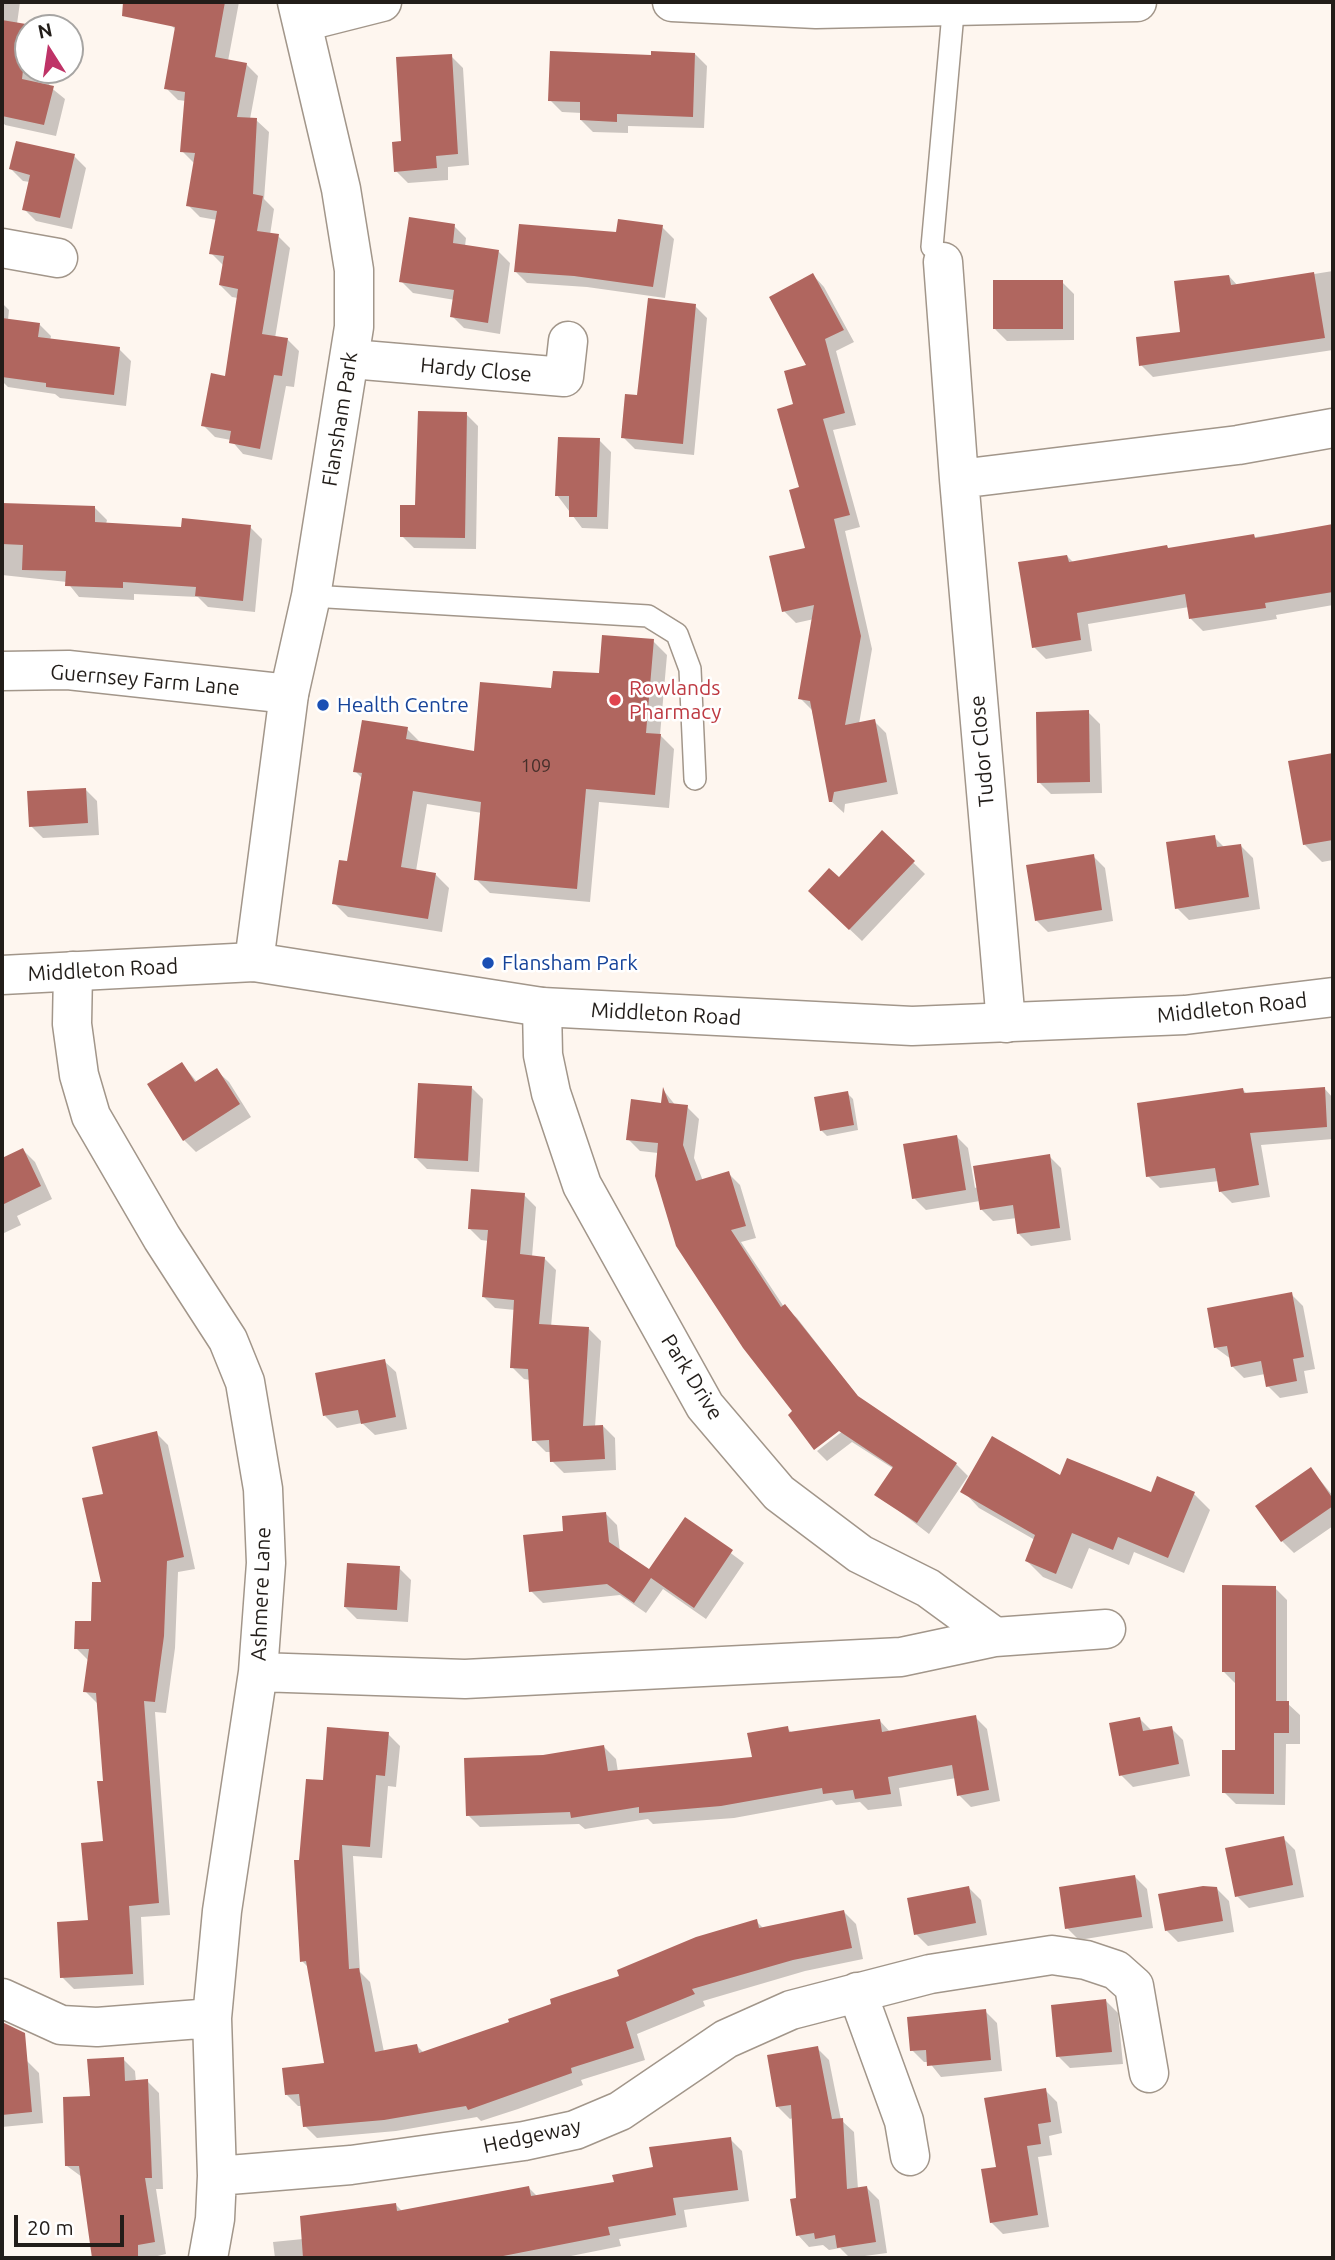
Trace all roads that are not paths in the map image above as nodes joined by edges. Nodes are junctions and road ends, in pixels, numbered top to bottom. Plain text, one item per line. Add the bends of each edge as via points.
1 (382, 2) edge
2 (671, 2) edge
3 (1137, 2) edge
4 (954, 4) edge
5 (300, 12) edge
6 (2, 248) edge
7 (938, 255) joint
8 (58, 258) dead end
9 (568, 341) dead end
10 (351, 359) junction
11 (1333, 428) edge
12 (958, 479) junction
13 (311, 596) junction
14 (2, 671) edge
15 (289, 694) junction
16 (695, 779) dead end
17 (254, 962) junction
18 (73, 971) junction
19 (2, 975) edge
20 (1333, 997) edge
21 (542, 1007) junction
22 (1006, 1023) junction
23 (1106, 1629) dead end
24 (995, 1637) junction
25 (258, 1672) junction
26 (857, 1992) junction
27 (2, 1998) edge
28 (212, 2018) junction
29 (1149, 2073) dead end
30 (910, 2156) dead end
31 (217, 2176) junction
32 (208, 2258) edge

1 - 5 street
2 - 4 street via 816,9
3 - 4 street
4 - 7 lane
5 - 10 street, Flansham Park via 341,189 354,270
6 - 8 street
7 - 12 street, Tudor Close
9 - 10 street, Hardy Close via 564,377
10 - 13 street, Flansham Park
11 - 12 street via 1238,445
12 - 22 street, Tudor Close
13 - 15 street, Flansham Park
13 - 16 lane via 648,616 677,635 690,668
14 - 15 street, Guernsey Farm Lane via 68,670
15 - 17 street, Flansham Park
17 - 18 street, Middleton Road
17 - 21 street, Middleton Road
18 - 19 street, Middleton Road
18 - 25 street, Ashmere Lane via 72,1024 91,1116 228,1340 245,1382 262,1489 265,1551
20 - 22 street, Middleton Road via 1185,1015
21 - 22 street, Middleton Road via 912,1027
21 - 24 street, Park Drive via 543,1055 551,1093 582,1185 705,1406 779,1493 860,1554 928,1588
23 - 24 street
24 - 25 street via 901,1657 465,1679
25 - 28 street, Ashmere Lane via 222,1910
26 - 29 street, Hedgeway via 990,1962 1052,1955 1086,1960 1116,1970 1134,1986
26 - 30 street via 904,2121
26 - 31 street, Hedgeway via 791,2010 726,2039 620,2111 575,2130 377,2162
27 - 28 street via 61,2025 97,2027
28 - 31 street, Ashmere Lane
31 - 32 street, Ashmere Lane

